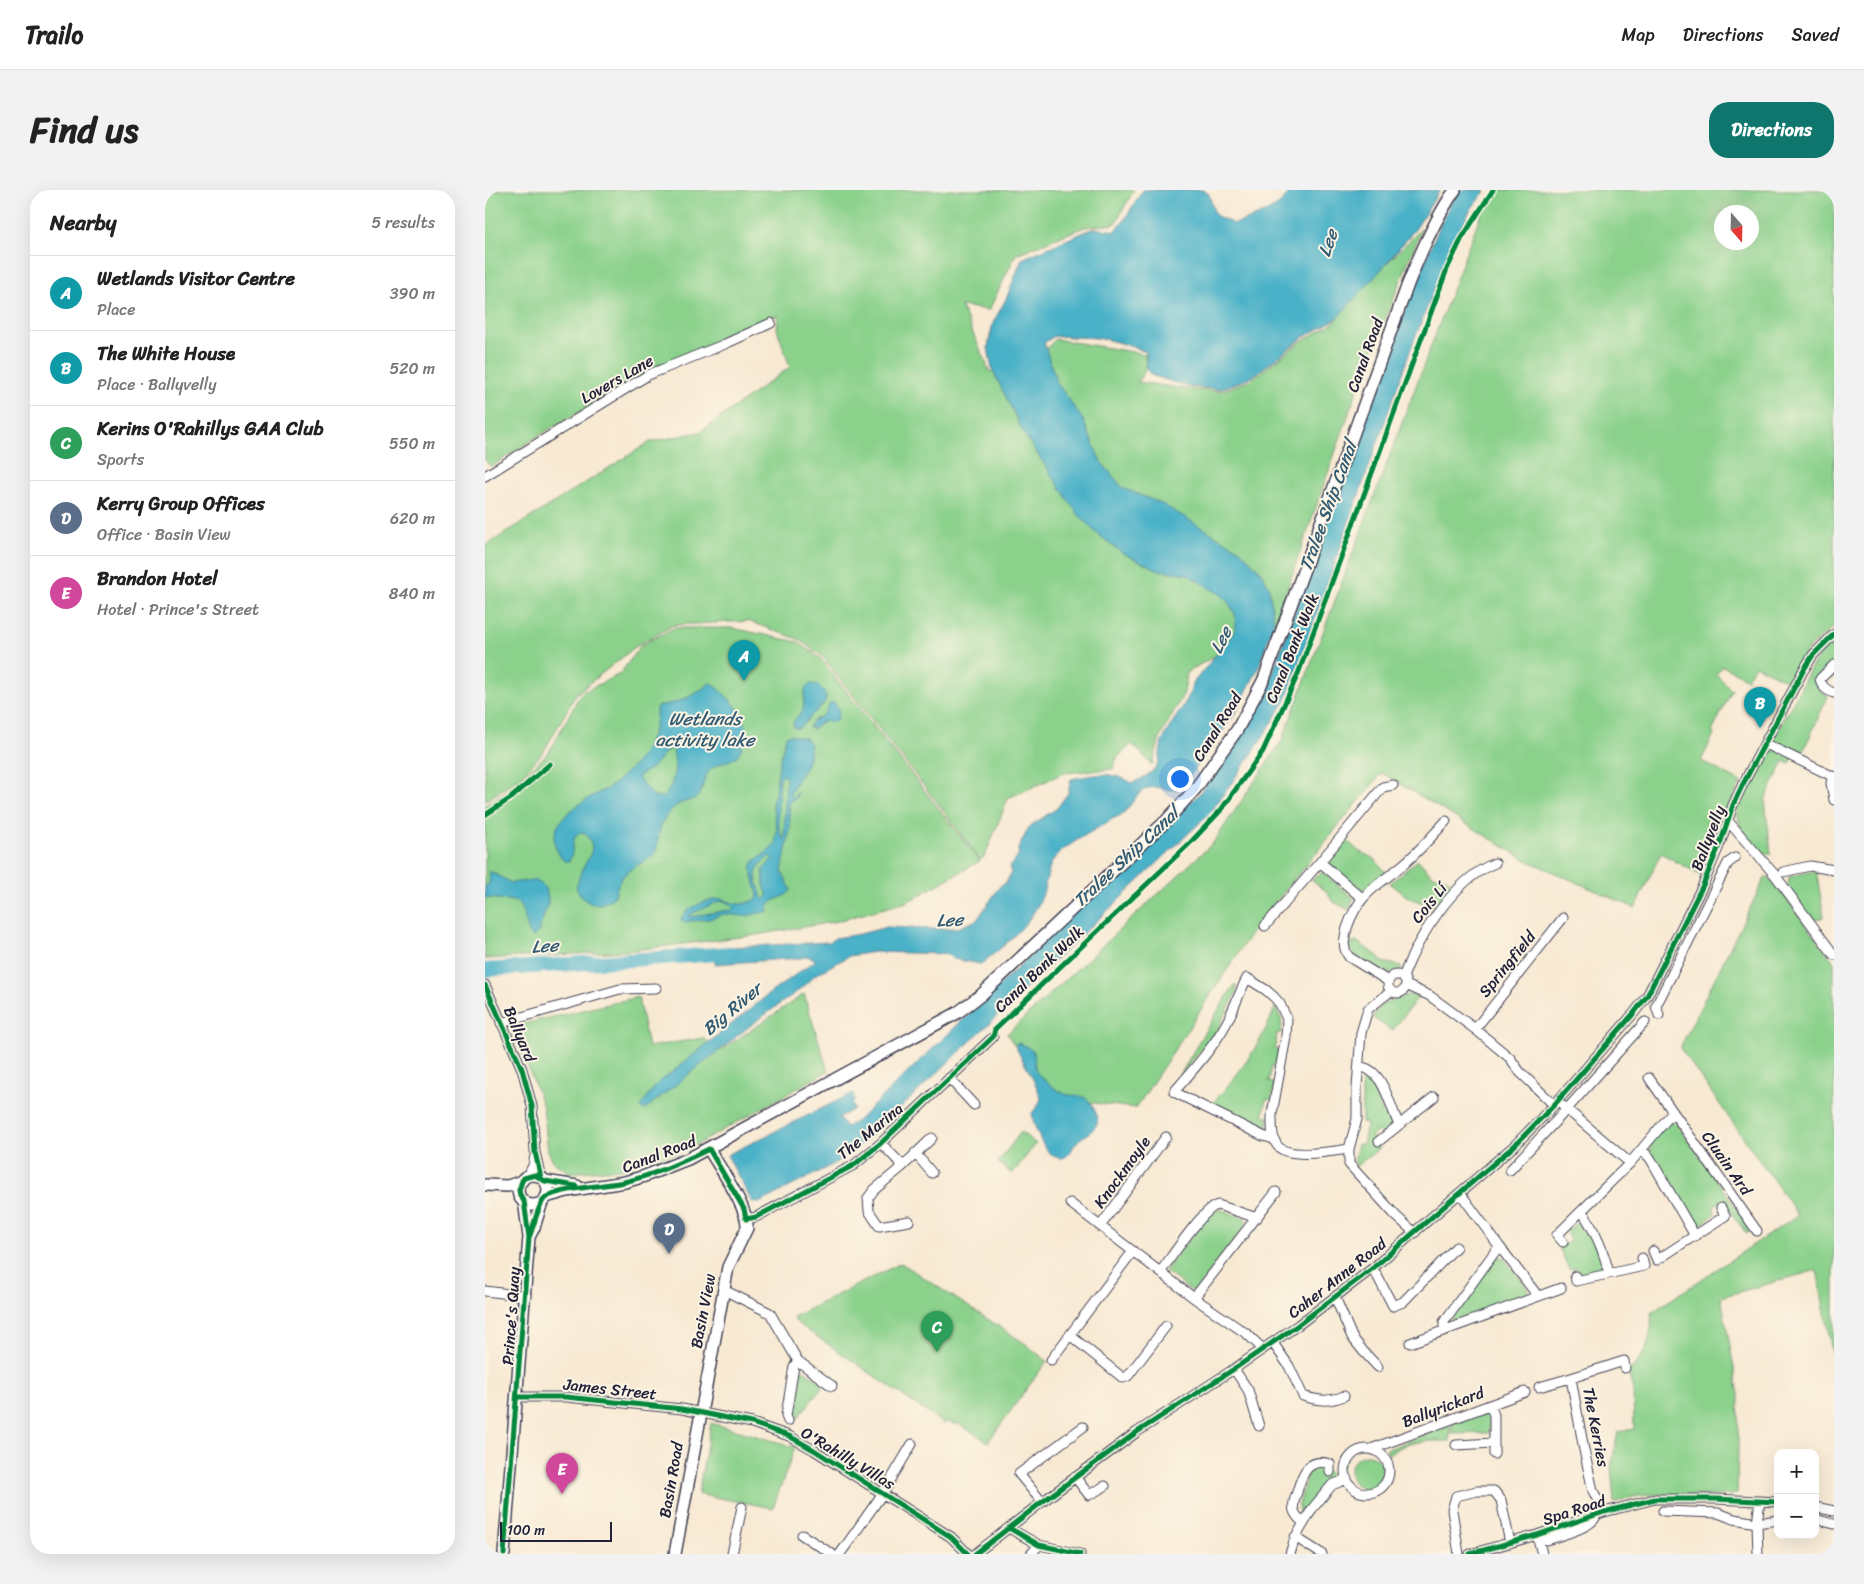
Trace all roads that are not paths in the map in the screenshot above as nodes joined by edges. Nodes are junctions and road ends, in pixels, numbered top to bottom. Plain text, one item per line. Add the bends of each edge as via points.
1 (1455, 190) edge
2 (771, 322) dead end
3 (485, 476) edge
4 (1834, 634) edge
5 (1834, 665) edge
6 (1834, 693) edge
7 (1766, 744) junction
8 (1833, 777) edge
9 (1393, 785) dead end
10 (1834, 800) edge
11 (1728, 820) junction
12 (1446, 821) dead end
13 (1743, 840) junction
14 (1721, 841) junction
15 (1735, 858) dead end
16 (1320, 862) junction
17 (1495, 863) dead end
18 (1834, 870) edge
19 (1783, 872) dead end
20 (1362, 898) junction
21 (1563, 918) dead end
22 (1265, 926) dead end
23 (1679, 932) junction
24 (1691, 938) junction
25 (1834, 955) edge
26 (1388, 981) junction
27 (1404, 981) junction
28 (485, 986) edge
29 (657, 988) dead end
30 (1391, 992) junction
31 (1641, 1004) joint
32 (1659, 1015) dead end
33 (1645, 1022) dead end
34 (501, 1023) junction
35 (1475, 1029) junction
36 (993, 1037) dead end
37 (1359, 1067) junction
38 (949, 1078) junction
39 (1649, 1078) dead end
40 (1434, 1097) dead end
41 (1556, 1103) junction
42 (974, 1104) dead end
43 (1567, 1109) junction
44 (1673, 1112) junction
45 (1399, 1125) junction
46 (1166, 1137) dead end
47 (932, 1138) dead end
48 (1274, 1139) junction
49 (1379, 1141) dead end
50 (881, 1143) junction
51 (709, 1148) junction
52 (1349, 1149) junction
53 (1642, 1150) junction
54 (535, 1152) junction
55 (915, 1153) junction
56 (1630, 1163) junction
57 (903, 1166) junction
58 (1510, 1170) dead end
59 (932, 1173) dead end
60 (524, 1179) junction
61 (543, 1179) junction
62 (485, 1185) edge
63 (589, 1187) junction
64 (1276, 1192) dead end
65 (1460, 1192) junction
66 (522, 1198) junction
67 (544, 1200) junction
68 (1070, 1203) dead end
69 (1721, 1208) dead end
70 (1582, 1211) junction
71 (1257, 1218) junction
72 (746, 1219) junction
73 (909, 1221) dead end
74 (1101, 1225) junction
75 (1757, 1231) dead end
76 (1415, 1233) junction
77 (1695, 1236) junction
78 (529, 1237) junction
79 (1563, 1242) dead end
80 (1499, 1246) junction
81 (1456, 1247) dead end
82 (1133, 1251) junction
83 (1653, 1251) dead end
84 (1642, 1258) dead end
85 (1373, 1268) junction
86 (1161, 1271) junction
87 (1609, 1273) junction
88 (1575, 1276) dead end
89 (1561, 1288) dead end
90 (725, 1290) junction
91 (485, 1291) edge
92 (526, 1296) junction
93 (1538, 1296) junction
94 (1335, 1297) junction
95 (1194, 1298) junction
96 (1166, 1326) dead end
97 (1444, 1330) junction
98 (1071, 1336) junction
99 (1273, 1343) junction
100 (1410, 1343) dead end
101 (1263, 1350) junction
102 (1051, 1360) dead end
103 (798, 1361) junction
104 (1379, 1367) dead end
105 (1625, 1368) dead end
106 (1234, 1370) junction
107 (1571, 1378) junction
108 (832, 1386) dead end
109 (1539, 1387) dead end
110 (1525, 1392) dead end
111 (1344, 1396) dead end
112 (517, 1398) junction
113 (1491, 1405) junction
114 (700, 1412) junction
115 (788, 1421) dead end
116 (1259, 1426) dead end
117 (1083, 1427) dead end
118 (912, 1444) dead end
119 (1494, 1444) junction
120 (1456, 1445) dead end
121 (1371, 1450) junction
122 (1494, 1454) dead end
123 (1331, 1472) dead end
124 (1075, 1477) junction
125 (1347, 1479) junction
126 (1105, 1486) dead end
127 (883, 1493) junction
128 (1760, 1501) junction
129 (1041, 1502) junction
130 (1774, 1502) edge
131 (742, 1507) dead end
132 (1819, 1508) edge
133 (1663, 1511) dead end
134 (1834, 1511) edge
135 (1600, 1514) junction
136 (1819, 1520) edge
137 (1774, 1521) edge
138 (1304, 1523) junction
139 (1757, 1523) junction
140 (1834, 1524) edge
141 (1009, 1528) junction
142 (1540, 1534) junction
143 (803, 1535) dead end
144 (1295, 1537) junction
145 (1510, 1542) junction
146 (1039, 1545) junction
147 (1492, 1551) edge
148 (504, 1554) edge
149 (675, 1554) edge
150 (732, 1554) edge
151 (832, 1554) edge
152 (840, 1554) edge
153 (968, 1554) edge
154 (975, 1554) edge
155 (1031, 1554) edge
156 (1080, 1554) edge
157 (1290, 1554) edge
158 (1321, 1554) edge
159 (1459, 1554) edge
160 (1470, 1554) edge
161 (1542, 1554) edge
162 (1758, 1554) edge

1 - 51 main road, Canal Road via 1427,239 1411,277 1264,679 1237,730 1196,788 1167,820 967,1006
2 - 3 street, Lovers Lane via 648,376
4 - 7 street, Ballyvelly via 1813,655 1803,671
5 - 6 street via 1820,679 1825,689
7 - 8 street
7 - 11 street, Ballyvelly
8 - 10 street
9 - 16 street via 1383,787
11 - 13 street
11 - 14 street, Ballyvelly
12 - 20 street via 1405,863
13 - 14 street
13 - 25 street via 1775,876
14 - 23 street, Ballyvelly
15 - 24 street via 1728,864
16 - 20 street
16 - 22 street
17 - 27 street, Cois Lí via 1473,876 1440,910 1417,944
18 - 19 street via 1810,866
20 - 26 street via 1351,917 1343,942 1345,952 1349,958
21 - 35 street, Springfield
23 - 24 street
23 - 31 street, Ballyvelly
24 - 32 street via 1656,1006
26 - 27 street via 1395,975
26 - 30 street
27 - 30 street via 1403,991
27 - 35 street
28 - 34 street, Ballyard
29 - 34 street via 620,989
30 - 37 street via 1368,1009 1361,1033
31 - 41 street, Caher Anne Road
33 - 43 street
34 - 54 street, Ballyard via 522,1069 532,1106
35 - 41 street via 1511,1058 1520,1072
36 - 38 street, The Marina
37 - 45 street via 1365,1067 1381,1080
37 - 52 street via 1357,1119
38 - 42 street
38 - 50 street, The Marina
39 - 44 street, Cluain Ard
40 - 45 street
41 - 43 street
41 - 65 street, Caher Anne Road via 1515,1146
43 - 56 street
43 - 58 street
44 - 53 street
44 - 75 street, Cluain Ard
45 - 49 street
46 - 74 street, Knockmoyle
47 - 55 street
48 - 48 street via 1272,1114 1287,1019 1274,998 1247,978 1213,1045 1175,1092
48 - 52 street via 1281,1150 1287,1152 1324,1153
50 - 57 street, The Marina
50 - 72 street, The Marina via 854,1164
51 - 63 main road, Canal Road via 645,1176
51 - 72 main road
52 - 76 street via 1349,1164 1353,1171
53 - 56 street
53 - 77 street via 1651,1158
54 - 60 street via 533,1166
54 - 61 street
55 - 57 street
55 - 59 street
56 - 70 street
57 - 73 street via 874,1190 867,1205 879,1226
60 - 61 main road via 535,1175
60 - 62 main road via 508,1186
60 - 66 main road via 519,1190
61 - 63 main road
61 - 67 main road via 548,1188
62 - 66 main road via 506,1189
63 - 67 main road
64 - 71 street
65 - 76 street, Caher Anne Road
65 - 80 street
66 - 67 main road via 532,1204
66 - 78 main road, Prince's Quay
67 - 78 main road, Prince's Quay
68 - 74 street, Knockmoyle
69 - 77 street, Cluain Ard via 1725,1216
70 - 79 street via 1557,1235
70 - 87 street via 1595,1231
71 - 86 street via 1213,1206
71 - 95 street
72 - 90 main road, Basin View via 747,1228 728,1267
74 - 82 street, Knockmoyle
76 - 85 street, Caher Anne Road
77 - 83 street, Cluain Ard via 1657,1260
78 - 92 main road, Prince's Quay
80 - 93 street
80 - 97 street via 1444,1322
81 - 85 street via 1403,1302 1393,1306
82 - 86 street, Knockmoyle
82 - 98 street
84 - 87 street via 1644,1266
85 - 94 street, Caher Anne Road
86 - 95 street, Knockmoyle
87 - 88 street via 1576,1281
89 - 93 street
90 - 103 street via 770,1313
90 - 114 main road, Basin View
91 - 92 street
92 - 112 main road, Prince's Quay
93 - 97 street
94 - 99 street, Caher Anne Road
94 - 104 street via 1352,1338
95 - 101 street, Knockmoyle via 1247,1334
96 - 98 street via 1128,1376 1123,1378
97 - 100 street
98 - 102 street
99 - 101 street, Caher Anne Road
99 - 111 street via 1289,1366 1303,1396 1317,1401
101 - 106 street, Caher Anne Road
103 - 108 street
103 - 115 street via 794,1366 786,1416
105 - 107 street, The Kerries via 1624,1361
106 - 116 street via 1248,1390
106 - 124 street, Caher Anne Road via 1161,1416
107 - 109 street
107 - 135 street, The Kerries
110 - 113 street, Ballyrickard
112 - 114 street, James Street via 566,1397
112 - 148 main road, Prince's Quay
113 - 119 street
113 - 121 street, Ballyrickard
114 - 127 street, O'Rahilly Villas via 752,1423 789,1436
114 - 149 main road, Basin Road
117 - 129 street via 1019,1474
118 - 127 street, O'Rahilly Villas
119 - 120 street
119 - 122 street
121 - 125 street, Ballyrickard via 1352,1455 1346,1466
121 - 125 street via 1384,1457 1388,1464 1388,1478 1384,1485 1364,1493
123 - 138 street via 1330,1464 1322,1461 1311,1465 1302,1475 1293,1504
124 - 126 street via 1089,1495
124 - 129 street, Caher Anne Road
125 - 138 street via 1332,1485
127 - 152 street, O'Rahilly Villas
127 - 153 street, O'Rahilly Villas via 951,1536
128 - 130 street, Spa Road
128 - 135 street, Spa Road via 1655,1499
128 - 139 street
129 - 141 street, Caher Anne Road
131 - 150 street
132 - 134 street
133 - 139 street via 1719,1513
135 - 142 street, Spa Road via 1587,1525 1547,1540
136 - 140 street
137 - 139 street
138 - 144 street
139 - 162 street
141 - 146 street
141 - 154 street, Caher Anne Road
142 - 145 street, Spa Road
142 - 161 street
143 - 151 street
144 - 157 street
144 - 158 street
145 - 147 street, Spa Road
145 - 159 street via 1501,1500 1494,1491 1477,1491 1456,1496 1452,1510
146 - 155 street
146 - 156 street
147 - 160 street, Spa Road

